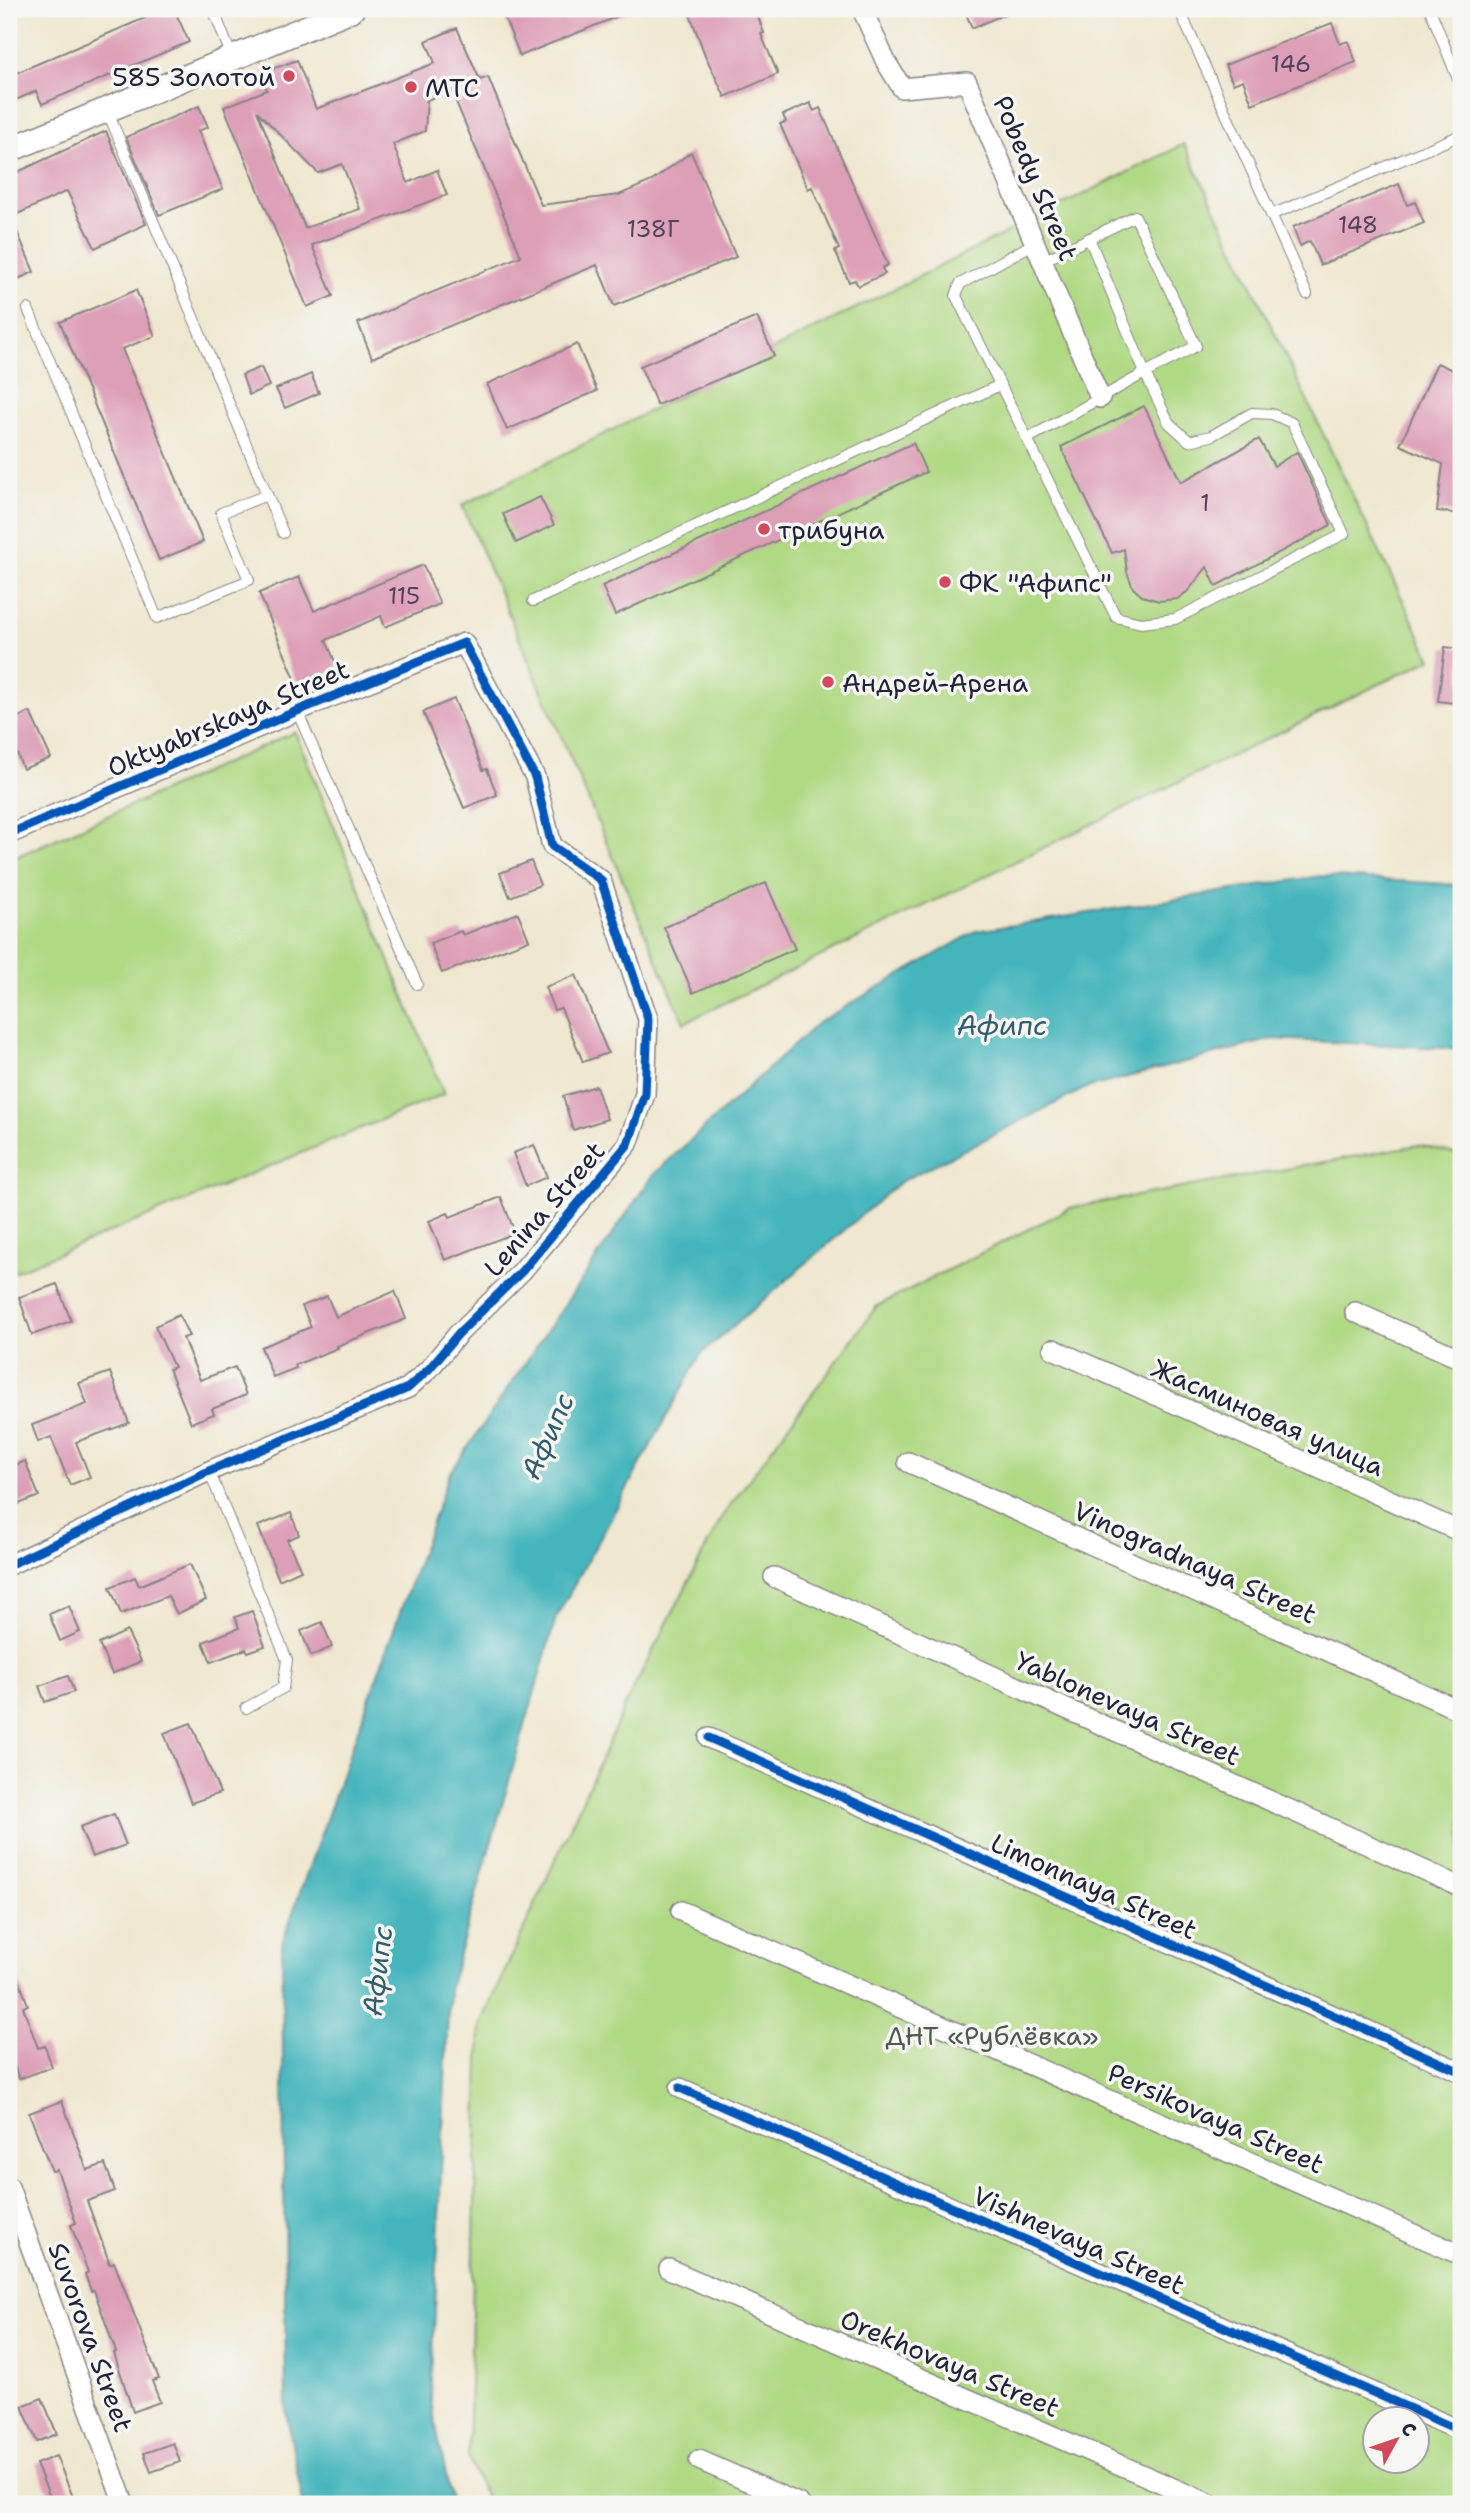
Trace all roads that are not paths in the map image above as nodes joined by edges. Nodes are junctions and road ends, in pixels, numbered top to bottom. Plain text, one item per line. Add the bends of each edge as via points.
1 (213, 9) edge
2 (352, 9) edge
3 (862, 9) edge
4 (1179, 9) edge
5 (1430, 9) edge
6 (233, 58) junction
7 (1461, 87) edge
8 (106, 109) junction
9 (1461, 135) edge
10 (9, 150) edge
11 (1271, 215) junction
12 (1089, 238) junction
13 (1035, 243) junction
14 (1043, 261) junction
15 (1307, 294) dead end
16 (28, 309) dead end
17 (1145, 373) junction
18 (1000, 385) junction
19 (1100, 398) junction
20 (1027, 439) junction
21 (267, 495) junction
22 (283, 533) dead end
23 (533, 601) dead end
24 (464, 643) joint
25 (297, 711) junction
26 (9, 834) edge
27 (417, 984) dead end
28 (1355, 1312) dead end
29 (1053, 1349) dead end
30 (1461, 1359) edge
31 (908, 1462) dead end
32 (209, 1471) junction
33 (1461, 1532) edge
34 (9, 1565) edge
35 (774, 1577) dead end
36 (246, 1708) dead end
37 (1461, 1711) edge
38 (709, 1738) dead end
39 (1461, 1887) edge
40 (681, 1911) dead end
41 (1461, 2072) edge
42 (680, 2088) dead end
43 (9, 2187) edge
44 (1461, 2255) edge
45 (669, 2269) dead end
46 (1461, 2431) edge
47 (699, 2460) dead end
48 (124, 2504) edge
49 (800, 2504) edge
50 (1210, 2504) edge

1 - 6 lane
2 - 6 street
3 - 13 street, Pobedy Street via 902,88 967,82
4 - 11 lane
5 - 7 lane
6 - 8 street
8 - 10 street
8 - 21 lane
9 - 11 lane
11 - 15 lane
12 - 14 lane
12 - 17 lane
12 - 17 lane via 1135,216 1196,345
13 - 14 street, Pobedy Street
13 - 18 lane via 960,284 956,296
14 - 19 street, Pobedy Street
16 - 21 lane via 157,618 249,580 221,513
17 - 19 lane
17 - 20 lane via 1169,423 1189,441 1211,436 1252,413 1272,414 1292,423 1344,534 1175,619 1141,623 1116,617
18 - 20 lane
18 - 23 lane
19 - 20 lane
21 - 22 lane
24 - 25 street, Oktyabrskaya Street
24 - 32 street, Lenina Street via 535,777 552,846 601,880 648,1019 645,1094 628,1144 522,1271 408,1388
25 - 26 street, Oktyabrskaya Street
25 - 27 lane
28 - 30 street
29 - 33 street, Жасминовая улица
31 - 37 street, Vinogradnaya Street
32 - 34 street, Lenina Street
32 - 36 lane via 288,1660 282,1688
35 - 39 street, Yablonevaya Street
38 - 41 street, Limonnaya Street
40 - 44 street, Persikovaya Street
42 - 46 street, Vishnevaya Street
43 - 48 street, Suvorova Street
45 - 50 street, Orekhovaya Street
47 - 49 street

